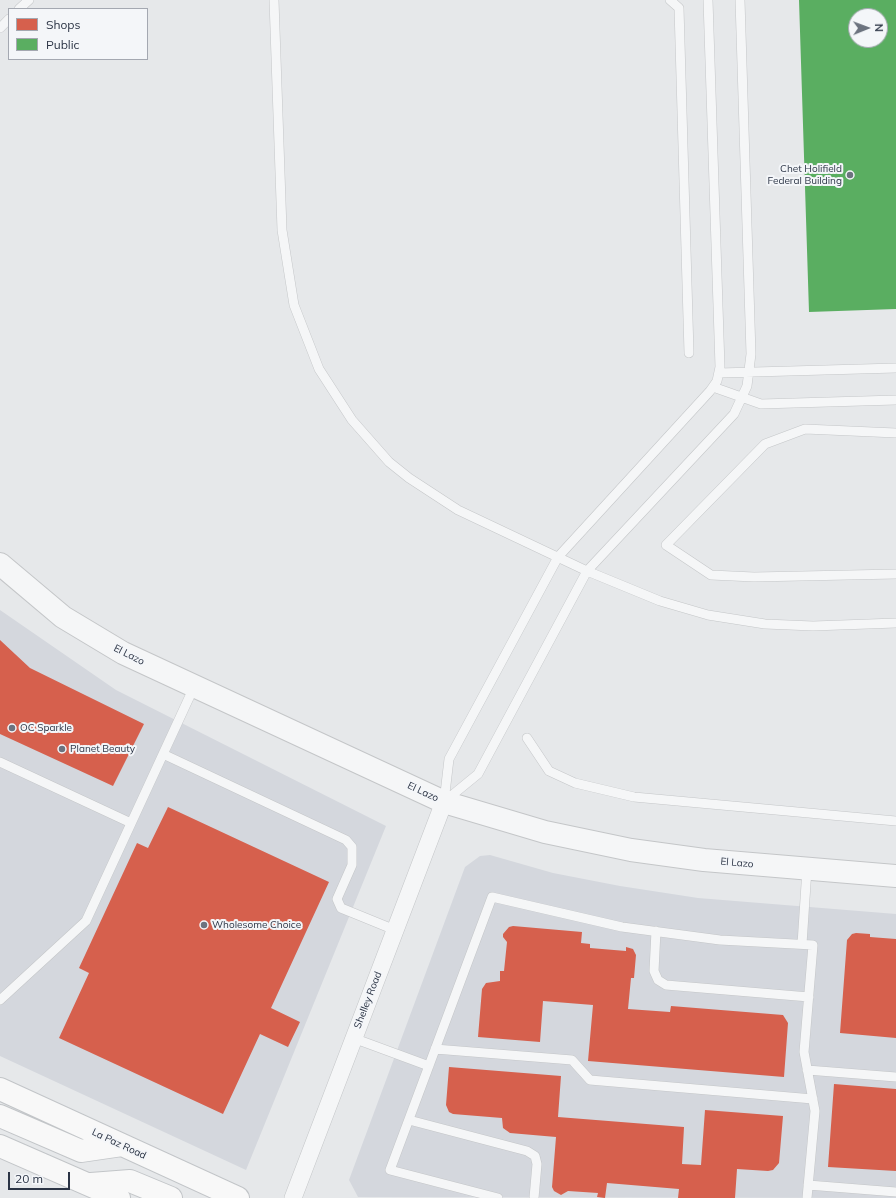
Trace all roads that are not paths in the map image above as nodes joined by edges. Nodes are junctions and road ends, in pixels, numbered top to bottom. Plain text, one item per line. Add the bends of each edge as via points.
1 (29, 0) edge
2 (274, 0) edge
3 (670, 0) edge
4 (708, 0) edge
5 (740, 0) edge
6 (20, 8) edge
7 (8, 20) edge
8 (0, 28) edge
9 (689, 353) dead end
10 (896, 368) edge
11 (749, 372) junction
12 (719, 373) junction
13 (713, 387) junction
14 (742, 397) junction
15 (896, 400) edge
16 (896, 433) edge
17 (558, 557) junction
18 (0, 564) edge
19 (587, 571) junction
20 (896, 574) edge
21 (896, 623) edge
22 (194, 687) junction
23 (527, 738) dead end
24 (163, 754) junction
25 (0, 762) edge
26 (444, 802) junction
27 (896, 821) edge
28 (131, 823) junction
29 (807, 869) junction
30 (896, 876) edge
31 (395, 930) junction
32 (656, 931) junction
33 (802, 944) junction
34 (809, 997) junction
35 (0, 1000) edge
36 (353, 1038) junction
37 (435, 1049) junction
38 (429, 1066) junction
39 (807, 1070) junction
40 (896, 1077) edge
41 (0, 1089) edge
42 (813, 1099) junction
43 (0, 1116) edge
44 (409, 1120) junction
45 (122, 1145) junction
46 (0, 1146) edge
47 (88, 1184) junction
48 (808, 1185) junction
49 (896, 1192) edge
50 (119, 1198) edge
51 (171, 1198) edge
52 (238, 1198) edge
53 (293, 1198) edge
54 (498, 1198) edge
55 (534, 1198) edge
56 (807, 1198) edge

1 - 6 lane
2 - 17 lane via 282,230 294,305 319,369 357,427 389,462 409,478 458,510
3 - 9 lane via 679,8
4 - 12 lane
5 - 11 lane via 751,354
7 - 8 lane
10 - 11 lane
11 - 12 lane
11 - 14 lane
12 - 13 lane
13 - 14 lane
13 - 17 lane
14 - 15 lane via 761,404
14 - 19 lane via 734,414
16 - 20 lane via 805,429 765,444 666,545 711,575 754,577
17 - 19 lane
17 - 26 lane via 449,759
18 - 22 street, El Lazo via 63,617 123,653
19 - 21 lane via 660,601 735,620 812,626
19 - 26 lane via 478,774
22 - 24 lane
22 - 26 street, El Lazo
23 - 27 lane via 549,771 575,783 634,796
24 - 28 lane
24 - 31 lane via 346,840 352,847 352,865 337,899 341,908
25 - 28 lane
26 - 29 street, El Lazo via 545,832 631,850 704,860
26 - 31 street, Shelley Road
28 - 35 lane via 86,921
29 - 30 street, El Lazo
29 - 33 lane
31 - 36 street, Shelley Road
32 - 33 lane via 720,940
32 - 34 lane via 654,971 658,980 666,985
32 - 37 lane via 622,927 492,897
33 - 34 lane via 813,945
34 - 39 lane via 804,1052
36 - 38 lane
36 - 53 street, Shelley Road
37 - 38 lane
37 - 42 lane via 572,1060 590,1080
38 - 44 lane
39 - 40 lane
39 - 42 lane
41 - 45 main road, La Paz Road
42 - 48 lane via 816,1111
43 - 45 main road via 81,1151
44 - 54 lane via 390,1170
44 - 55 lane via 526,1151 534,1156 537,1164
45 - 52 main road, La Paz Road
46 - 47 main road
47 - 50 main road
47 - 51 main road via 130,1181
48 - 49 lane
48 - 56 lane

